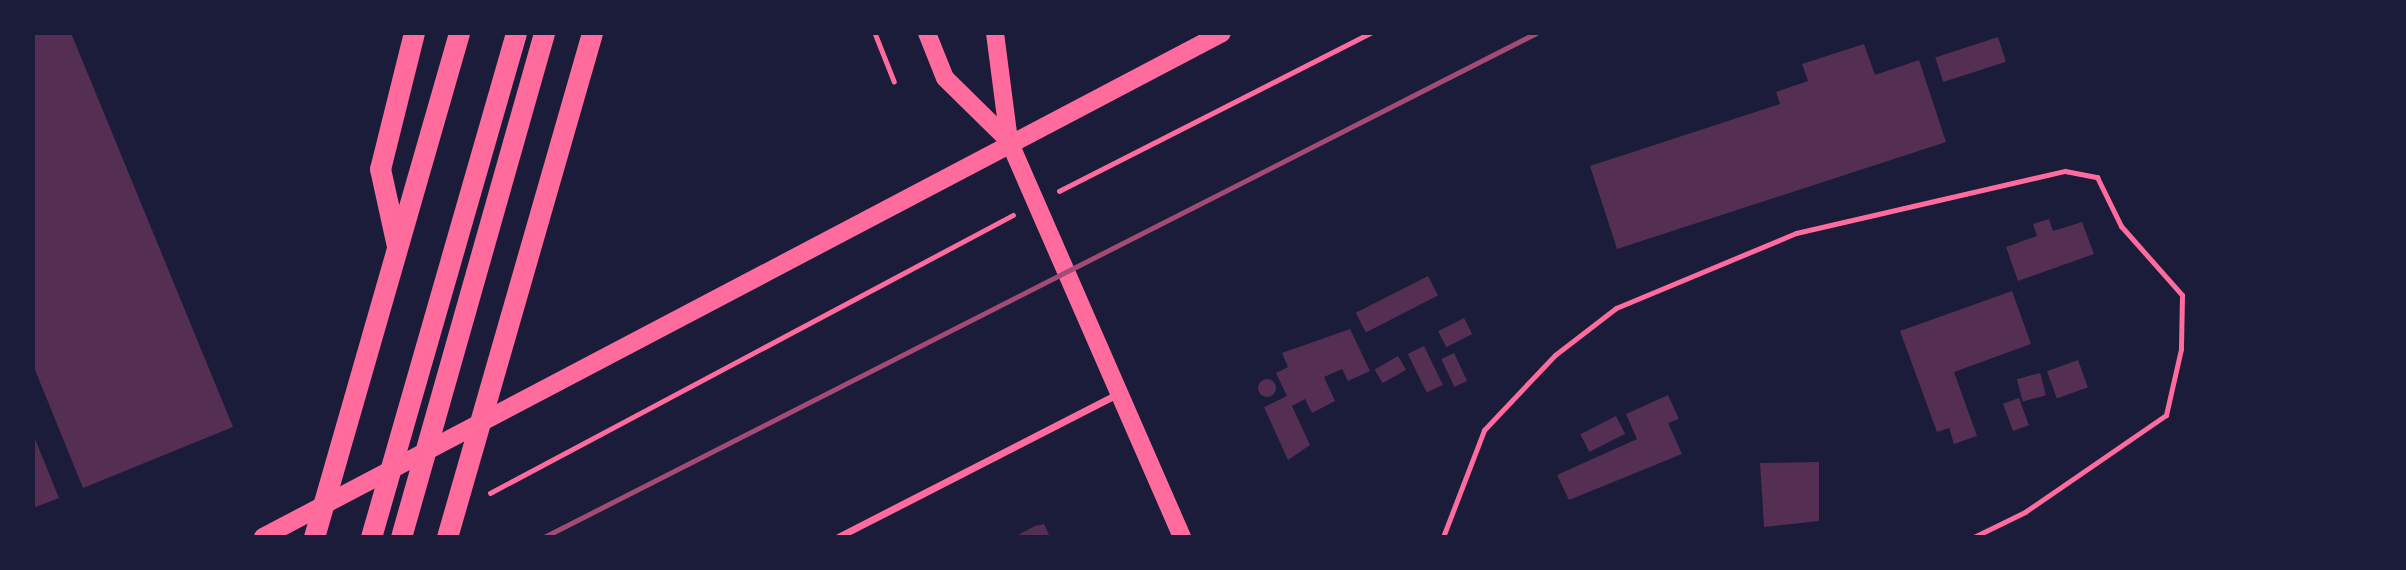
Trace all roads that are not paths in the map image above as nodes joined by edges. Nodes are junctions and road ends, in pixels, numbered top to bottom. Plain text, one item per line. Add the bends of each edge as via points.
1 (414, 33) edge
2 (459, 33) edge
3 (516, 33) edge
4 (544, 33) edge
5 (592, 33) edge
6 (604, 33) edge
7 (927, 33) edge
8 (995, 33) edge
9 (1222, 33) edge
10 (576, 88) junction
11 (1009, 141) junction
12 (398, 250) junction
13 (1121, 392) junction
14 (263, 537) edge
15 (314, 537) edge
16 (371, 537) edge
17 (401, 537) edge
18 (447, 537) edge
19 (838, 537) edge
20 (1182, 537) edge
21 (1443, 537) edge
22 (1974, 537) edge

1 - 12 highway via 380,169
2 - 12 highway
3 - 16 highway
4 - 17 highway
5 - 10 highway
6 - 10 highway
7 - 11 main road via 945,78
8 - 11 main road
9 - 11 main road
10 - 18 highway
11 - 13 main road
11 - 14 main road
12 - 15 highway
13 - 19 street
13 - 20 main road
21 - 22 lane via 1484,430 1555,355 1616,308 1796,233 2065,171 2097,177 2121,226 2182,295 2181,349 2166,415 2025,512

